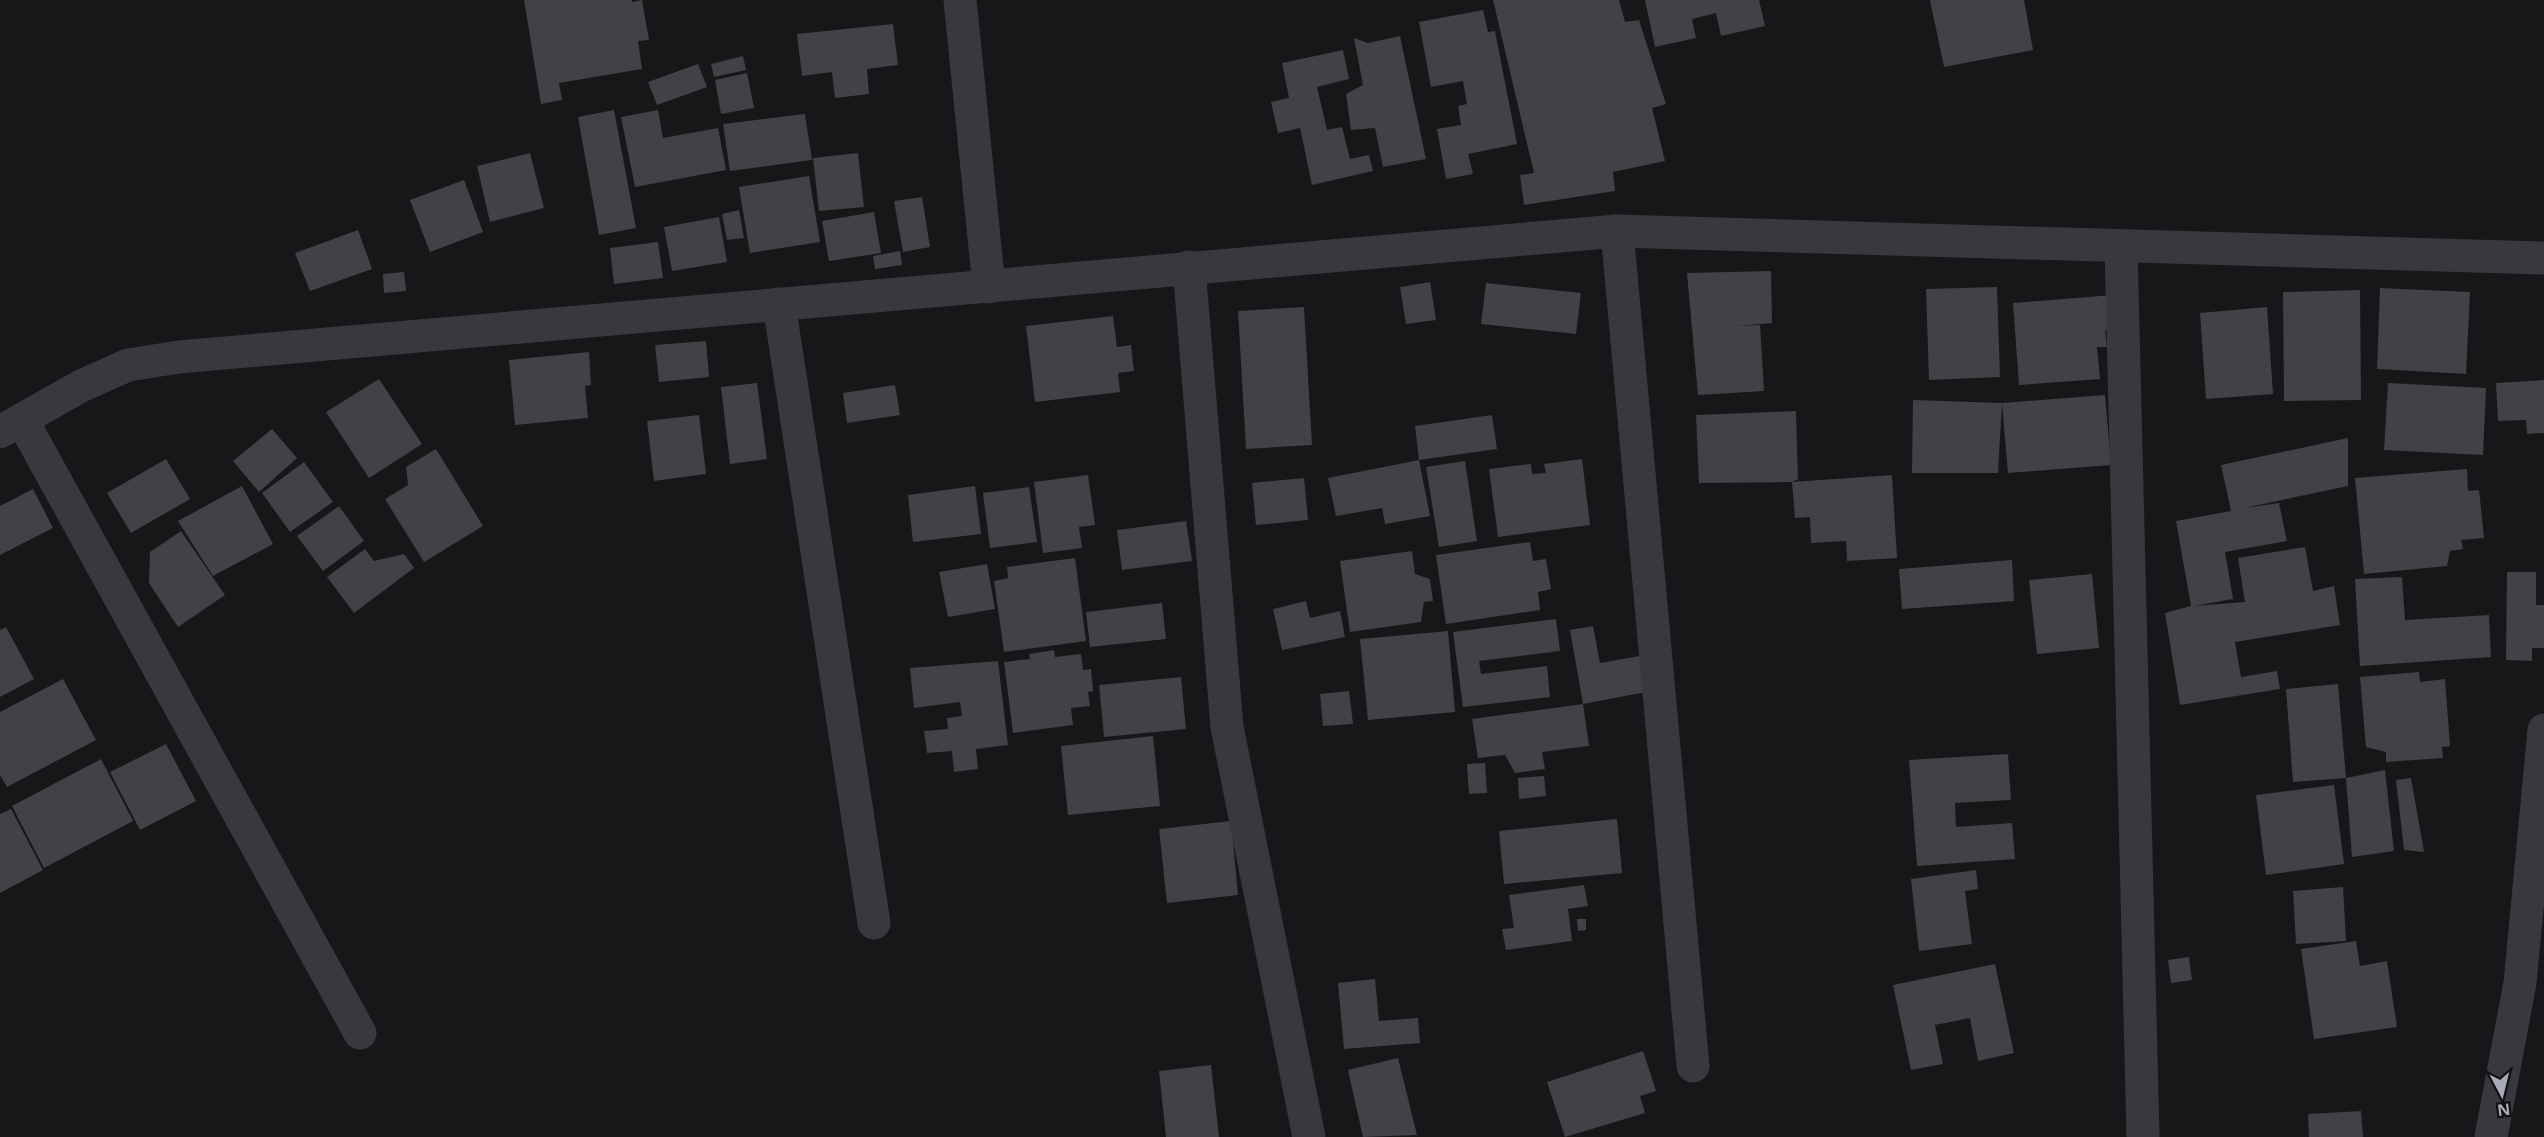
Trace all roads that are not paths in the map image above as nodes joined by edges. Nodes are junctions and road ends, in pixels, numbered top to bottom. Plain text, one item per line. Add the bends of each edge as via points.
1 (960, 0) edge
2 (1617, 231) junction
3 (2121, 246) junction
4 (2544, 258) edge
5 (1189, 267) junction
6 (989, 287) junction
7 (779, 304) junction
8 (11, 426) edge
9 (2544, 730) edge
10 (874, 923) dead end
11 (360, 1033) dead end
12 (1693, 1066) dead end
13 (1309, 1137) edge
14 (2144, 1137) edge
15 (2491, 1137) edge

1 - 6 street
2 - 3 street
2 - 5 street
2 - 12 street
3 - 4 street
3 - 14 street
5 - 6 street
5 - 13 street via 1227,727
6 - 7 street
7 - 8 street via 179,357 128,365 81,386
7 - 10 street
8 - 11 street
9 - 15 street via 2520,983

